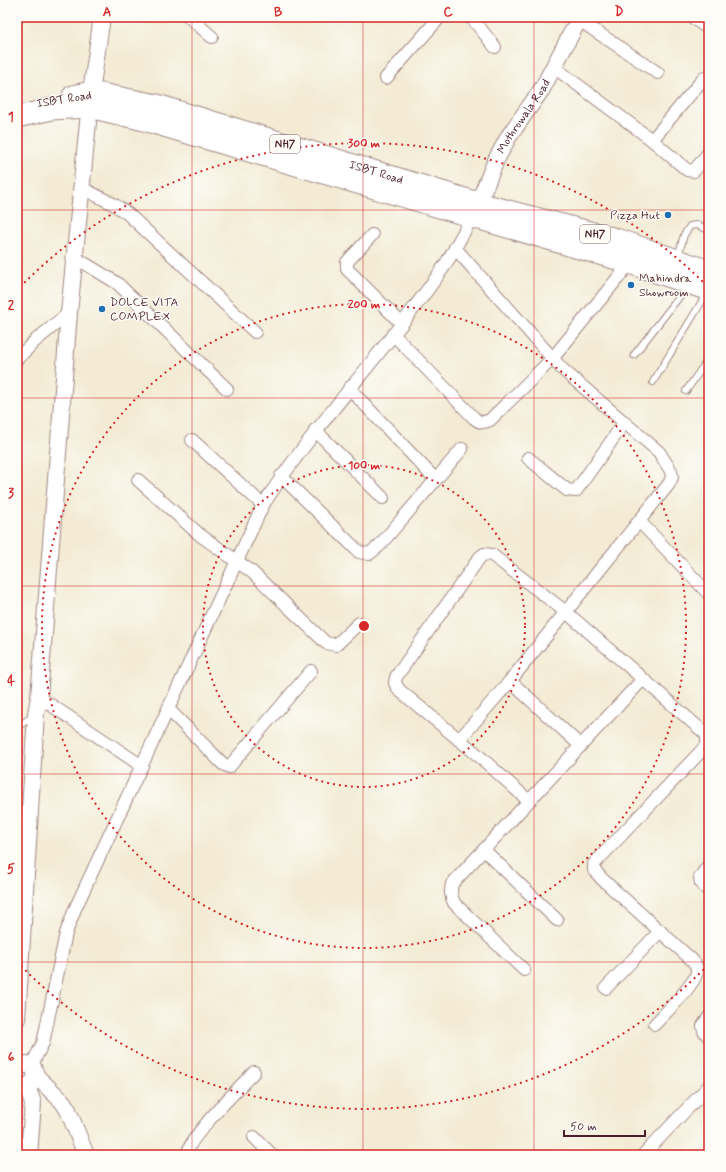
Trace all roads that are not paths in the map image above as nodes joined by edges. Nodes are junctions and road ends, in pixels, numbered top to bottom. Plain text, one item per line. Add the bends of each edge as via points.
1 (102, 17) edge
2 (189, 17) edge
3 (440, 17) edge
4 (471, 17) edge
5 (692, 17) edge
6 (580, 19) edge
7 (709, 29) edge
8 (212, 37) dead end
9 (495, 47) dead end
10 (555, 68) junction
11 (658, 73) dead end
12 (386, 78) dead end
13 (704, 78) dead end
14 (90, 100) junction
15 (17, 107) edge
16 (17, 116) edge
17 (652, 140) junction
18 (709, 152) edge
19 (82, 188) junction
20 (475, 211) junction
21 (709, 230) edge
22 (372, 235) dead end
23 (455, 248) junction
24 (76, 258) junction
25 (677, 261) junction
26 (630, 263) junction
27 (709, 271) edge
28 (703, 287) edge
29 (69, 313) junction
30 (402, 324) junction
31 (255, 332) dead end
32 (393, 334) junction
33 (634, 354) dead end
34 (709, 358) edge
35 (17, 359) edge
36 (552, 359) junction
37 (654, 382) dead end
38 (349, 388) junction
39 (226, 389) dead end
40 (686, 391) dead end
41 (624, 423) junction
42 (315, 430) junction
43 (192, 440) dead end
44 (462, 449) dead end
45 (528, 458) dead end
46 (281, 476) junction
47 (435, 479) junction
48 (138, 480) dead end
49 (383, 498) dead end
50 (263, 505) junction
51 (640, 522) junction
52 (237, 560) junction
53 (709, 594) edge
54 (566, 612) junction
55 (359, 623) dead end
56 (311, 671) dead end
57 (643, 680) junction
58 (510, 681) junction
59 (39, 698) junction
60 (168, 709) junction
61 (36, 714) junction
62 (17, 727) edge
63 (459, 740) junction
64 (581, 746) junction
65 (142, 766) junction
66 (529, 802) junction
67 (484, 850) junction
68 (709, 865) edge
69 (709, 891) edge
70 (557, 920) dead end
71 (660, 931) junction
72 (524, 970) dead end
73 (606, 988) dead end
74 (709, 1017) edge
75 (17, 1019) edge
76 (655, 1024) dead end
77 (709, 1037) edge
78 (254, 1072) dead end
79 (22, 1074) edge
80 (709, 1086) edge
81 (254, 1138) dead end
82 (29, 1155) edge
83 (86, 1155) edge
84 (188, 1155) edge
85 (272, 1155) edge
86 (643, 1155) edge

1 - 14 main road
2 - 8 street
3 - 12 street
4 - 9 street
5 - 7 street
6 - 10 main road, Mothrowala Road
6 - 11 street
10 - 17 street
10 - 20 main road, Mothrowala Road via 509,136
13 - 17 street
14 - 15 highway, ISBT Road / NH7
14 - 16 highway, NH7
14 - 19 main road
14 - 20 highway, ISBT Road / NH7 via 157,105
17 - 18 street via 689,171 694,170
19 - 24 main road
19 - 31 street via 128,214
20 - 23 street
20 - 25 highway, ISBT Road / NH7 via 616,239
20 - 26 highway
21 - 25 lane via 697,225 690,226 684,235
22 - 30 street via 350,257 347,269
23 - 30 street
23 - 36 street
24 - 29 main road
24 - 39 street via 117,283
25 - 27 highway, ISBT Road / NH7
26 - 28 highway
26 - 36 street
28 - 33 lane
28 - 37 lane
29 - 35 street
29 - 59 main road
30 - 32 street
32 - 36 street via 474,418 482,422 490,420
32 - 38 street
34 - 40 lane
36 - 41 street
38 - 42 street
38 - 47 street
41 - 45 street via 576,491 567,490
41 - 51 street via 659,452 672,476
42 - 46 street
42 - 49 street
43 - 50 street
44 - 47 street
46 - 47 street via 359,552 366,555 379,546
46 - 50 street
48 - 52 street via 200,535
50 - 52 street
51 - 53 street
51 - 54 street
52 - 55 street via 330,645 338,643
52 - 60 street
54 - 57 street
54 - 58 street
54 - 63 street via 492,555 484,554 480,557 395,680 399,690
56 - 60 street via 229,767
57 - 64 street
57 - 71 street via 702,729 707,735 707,744 594,867 602,879
58 - 63 street
58 - 64 street
59 - 61 main road
59 - 65 street
60 - 65 street
61 - 62 lane
61 - 75 main road
63 - 66 street
64 - 66 street
65 - 79 street via 87,881 66,933 43,1043
66 - 67 street
67 - 70 street
67 - 72 street via 452,884 450,895 454,903
68 - 69 street via 700,877 701,883
71 - 73 street
71 - 76 street via 695,963 698,971 689,986
74 - 77 street via 703,1026
78 - 84 street via 200,1132 188,1148
79 - 82 main road via 33,1103
79 - 83 main road via 65,1106
80 - 86 street
81 - 85 street

